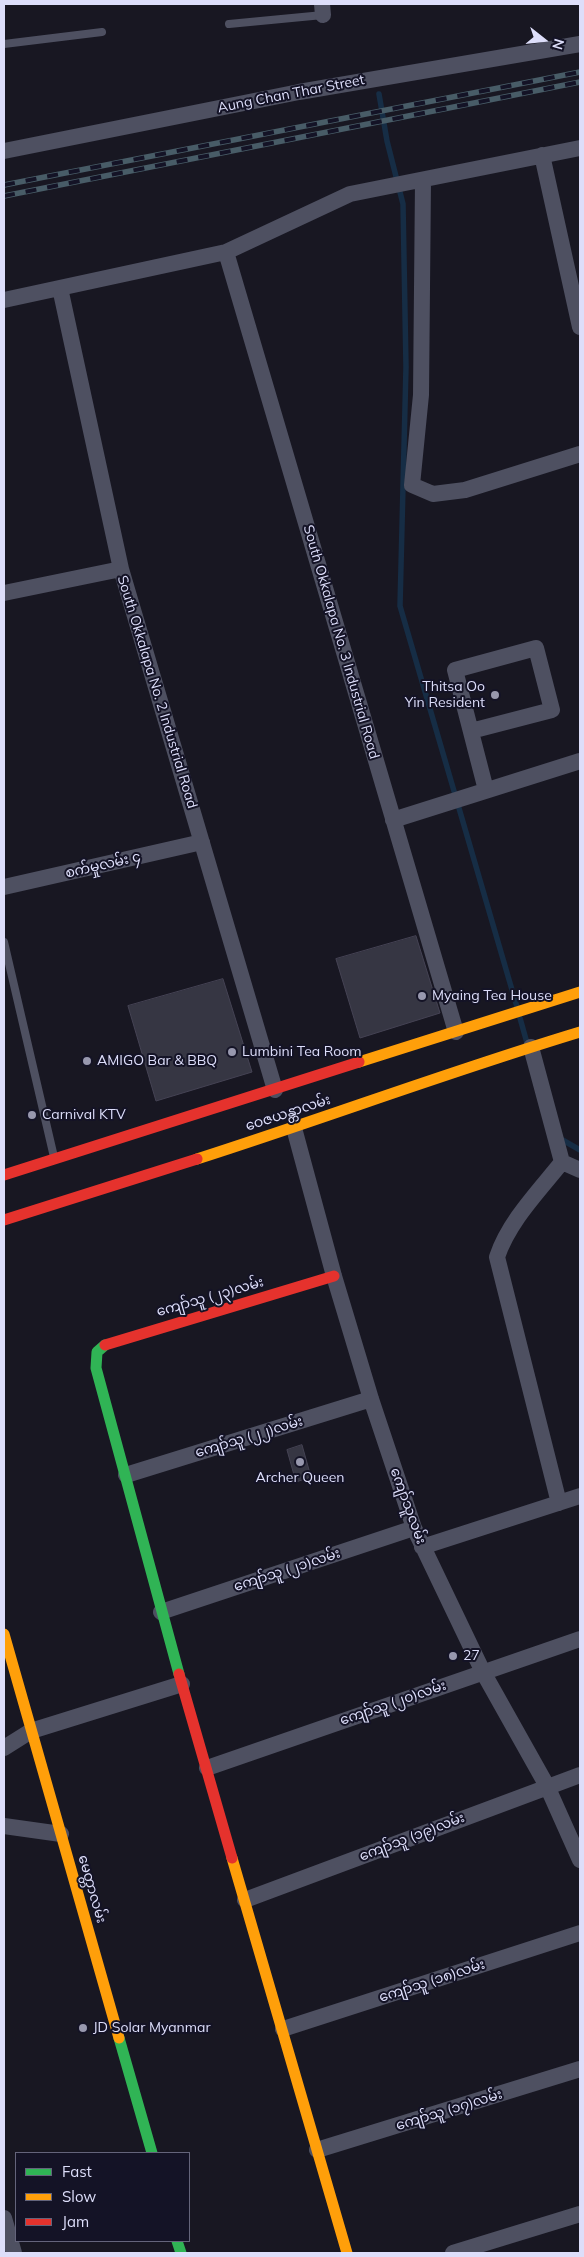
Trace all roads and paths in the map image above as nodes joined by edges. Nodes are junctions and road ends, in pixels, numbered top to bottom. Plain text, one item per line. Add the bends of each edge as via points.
1 (323, 10) edge
2 (229, 24) dead end
3 (102, 32) dead end
4 (4, 44) edge
5 (580, 44) edge
6 (580, 148) edge
7 (4, 151) edge
8 (542, 155) junction
9 (423, 181) junction
10 (226, 252) junction
11 (60, 288) junction
12 (4, 300) edge
13 (580, 327) edge
14 (580, 454) edge
15 (121, 569) junction
16 (4, 593) edge
17 (471, 731) junction
18 (580, 761) edge
19 (486, 790) junction
20 (393, 820) junction
21 (202, 842) junction
22 (4, 887) edge
23 (4, 942) edge
24 (580, 992) edge
25 (456, 1032) junction
26 (580, 1032) edge
27 (531, 1047) junction
28 (275, 1090) junction
29 (294, 1128) junction
30 (54, 1159) junction
31 (562, 1162) junction
32 (580, 1170) edge
33 (4, 1175) edge
34 (4, 1220) edge
35 (334, 1276) junction
36 (371, 1399) junction
37 (126, 1475) junction
38 (580, 1496) edge
39 (559, 1503) junction
40 (414, 1528) junction
41 (422, 1547) junction
42 (161, 1612) junction
43 (4, 1634) edge
44 (580, 1639) edge
45 (483, 1672) junction
46 (182, 1684) junction
47 (31, 1731) junction
48 (4, 1748) edge
49 (207, 1768) junction
50 (580, 1775) edge
51 (547, 1786) junction
52 (4, 1826) edge
53 (61, 1834) junction
54 (580, 1860) edge
55 (245, 1900) junction
56 (580, 1933) edge
57 (283, 2029) junction
58 (580, 2069) edge
59 (318, 2150) junction
60 (152, 2152) edge
61 (580, 2214) edge
62 (4, 2218) edge
63 (14, 2253) edge
64 (347, 2253) edge
65 (453, 2253) edge

1 - 2 lane
3 - 4 lane
5 - 7 street, Aung Chan Thar Street via 299,92
6 - 8 street
8 - 9 street
8 - 13 street
9 - 10 street via 350,194
9 - 14 street via 420,395 412,485 433,494 465,490
10 - 11 street
10 - 20 street, South Okkalapa No. 3 Industrial Road
11 - 12 street
11 - 15 street, South Okkalapa No. 2 Industrial Road
15 - 16 street
15 - 21 street, South Okkalapa No. 2 Industrial Road
17 - 17 street via 455,670 536,648 552,710
17 - 19 street
18 - 19 street
19 - 20 street
20 - 25 street, South Okkalapa No. 3 Industrial Road
21 - 22 street, စက်မှုလမ်း ၄
21 - 28 street, South Okkalapa No. 2 Industrial Road
23 - 30 lane
24 - 25 main road, ဝေဇယန္တာလမ်း
25 - 28 main road, ဝေဇယန္တာလမ်း
26 - 27 main road, ဝေဇယန္တာလမ်း
27 - 29 main road, ဝေဇယန္တာလမ်း
27 - 31 street
28 - 30 main road, ဝေဇယန္တာလမ်း
29 - 34 main road, ဝေဇယန္တာလမ်း
29 - 35 street, ကျော်သူလမ်း
30 - 33 main road, ဝေဇယန္တာလမ်း
31 - 32 street
31 - 39 street via 524,1210 501,1244 497,1257
35 - 36 street, ကျော်သူလမ်း
35 - 37 main road, ကျော်သူ (၂၃)လမ်း via 107,1343 97,1352 96,1368
36 - 37 street, ကျော်သူ (၂၂)လမ်း
36 - 40 street, ကျော်သူလမ်း
37 - 42 main road
38 - 39 street
39 - 41 street
40 - 41 street, ကျော်သူလမ်း
40 - 42 street, ကျော်သူ (၂၁)လမ်း
41 - 45 street, ကျော်သူလမ်း
42 - 46 main road
43 - 47 main road, မေတ္တာလမ်း
44 - 45 street, ကျော်သူ (၂၀)လမ်း
45 - 49 street, ကျော်သူ (၂၀)လမ်း
45 - 51 street, ကျော်သူလမ်း
46 - 47 street
46 - 49 main road
47 - 48 street
47 - 53 main road, မေတ္တာလမ်း
49 - 55 main road
50 - 51 street, ကျော်သူ (၁၉)လမ်း
51 - 54 street, ကျော်သူလမ်း
51 - 55 street, ကျော်သူ (၁၉)လမ်း
52 - 53 street
53 - 60 main road, မေတ္တာလမ်း
55 - 57 main road
56 - 57 street, ကျော်သူ (၁၈)လမ်း
57 - 59 main road
58 - 59 street, ကျော်သူ (၁၇)လမ်း
59 - 64 main road
61 - 65 street
62 - 63 street

